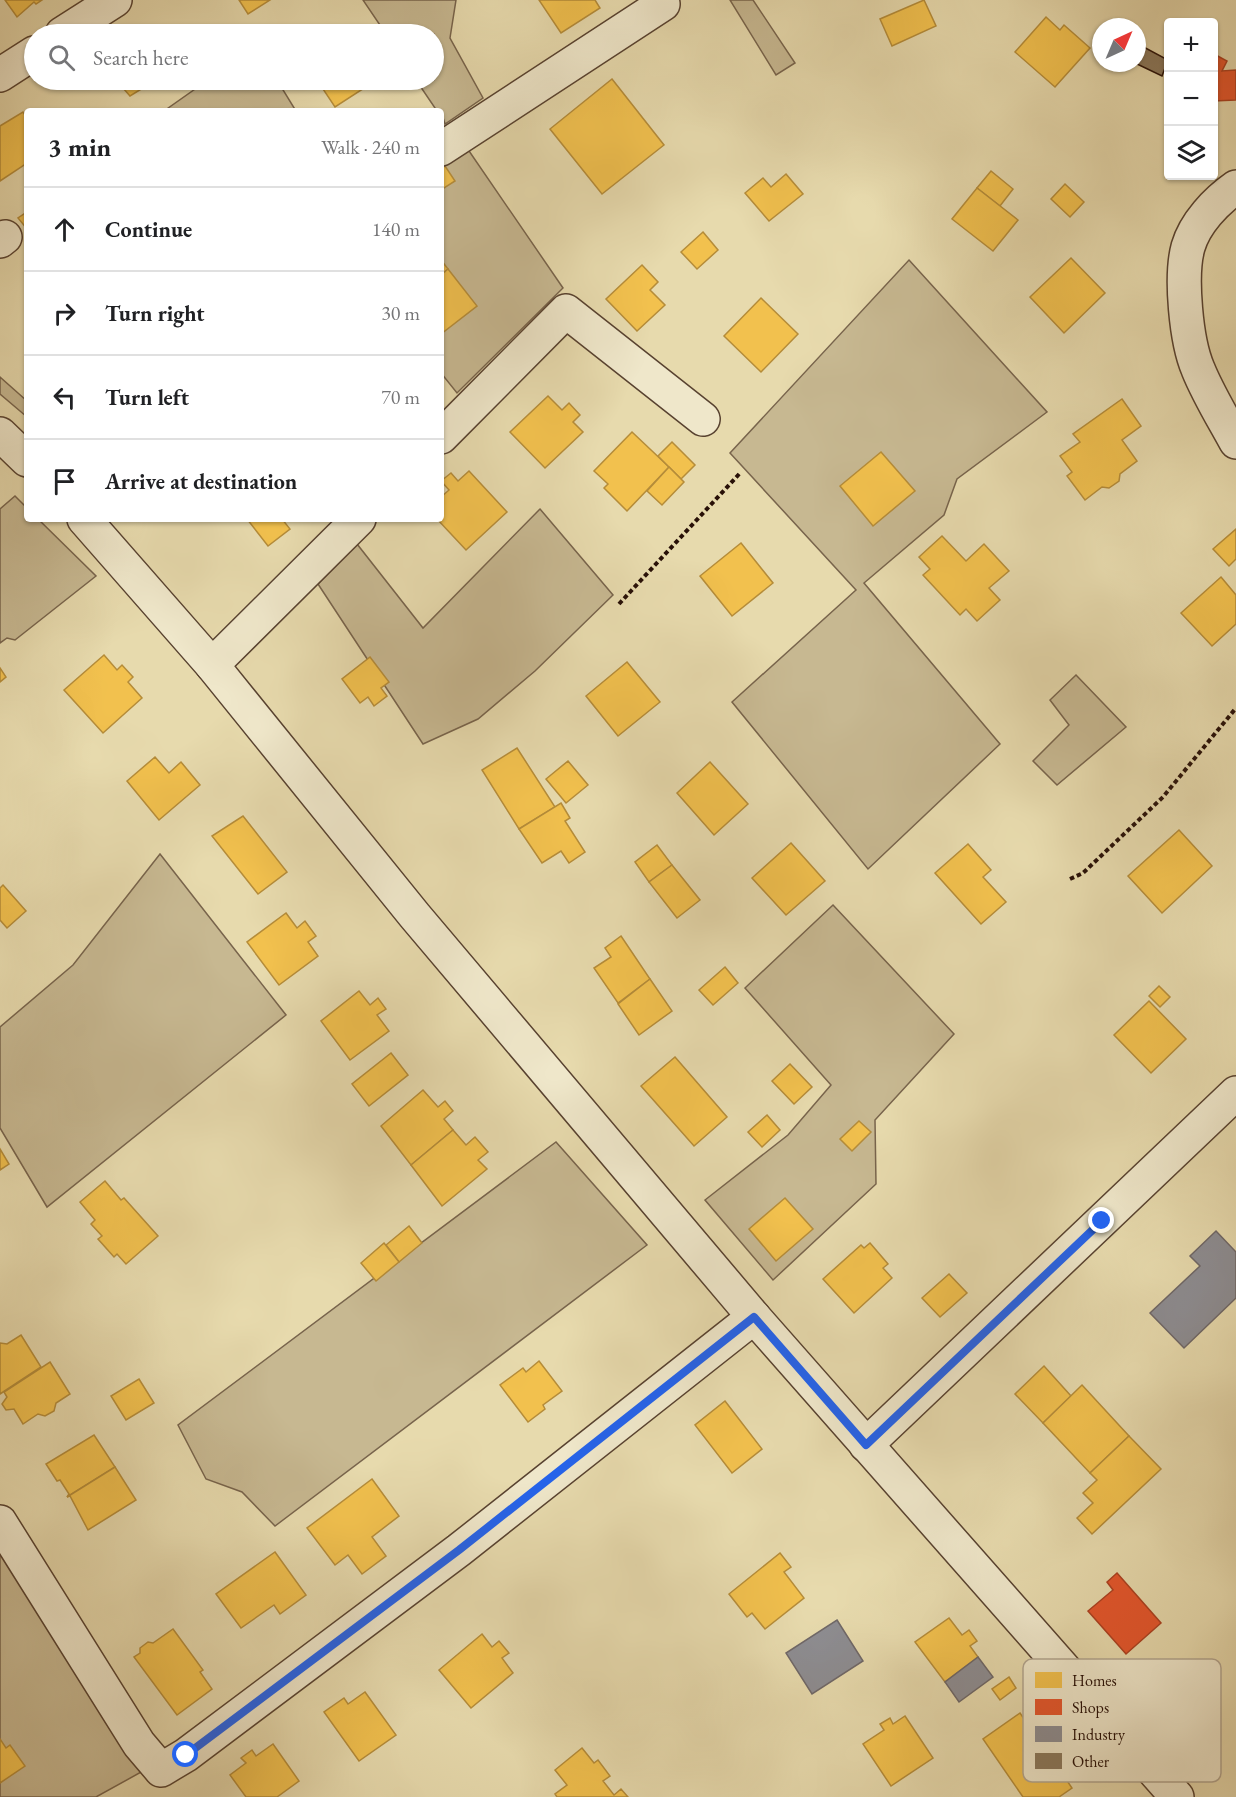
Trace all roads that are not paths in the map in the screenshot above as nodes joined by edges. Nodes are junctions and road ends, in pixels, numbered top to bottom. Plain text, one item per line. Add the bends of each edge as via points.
1 (115, 0) edge
2 (663, 4) dead end
3 (78, 24) edge
4 (24, 59) edge
5 (0, 75) edge
6 (444, 147) edge
7 (1236, 187) edge
8 (703, 419) dead end
9 (444, 434) edge
10 (1236, 442) edge
11 (87, 522) edge
12 (356, 522) edge
13 (212, 665) junction
14 (1236, 1093) edge
15 (754, 1317) junction
16 (866, 1445) junction
17 (0, 1522) edge
18 (1055, 1659) edge
19 (1164, 1782) edge
20 (1177, 1797) edge

1 - 3 street
2 - 6 street
4 - 5 street
7 - 10 street via 1211,209 1188,248 1185,304 1197,368
8 - 9 street via 567,310
11 - 13 street
12 - 13 street
13 - 15 street via 415,916
14 - 16 street
15 - 16 street
15 - 17 street via 459,1550 161,1770 140,1744
16 - 18 street
19 - 20 street

